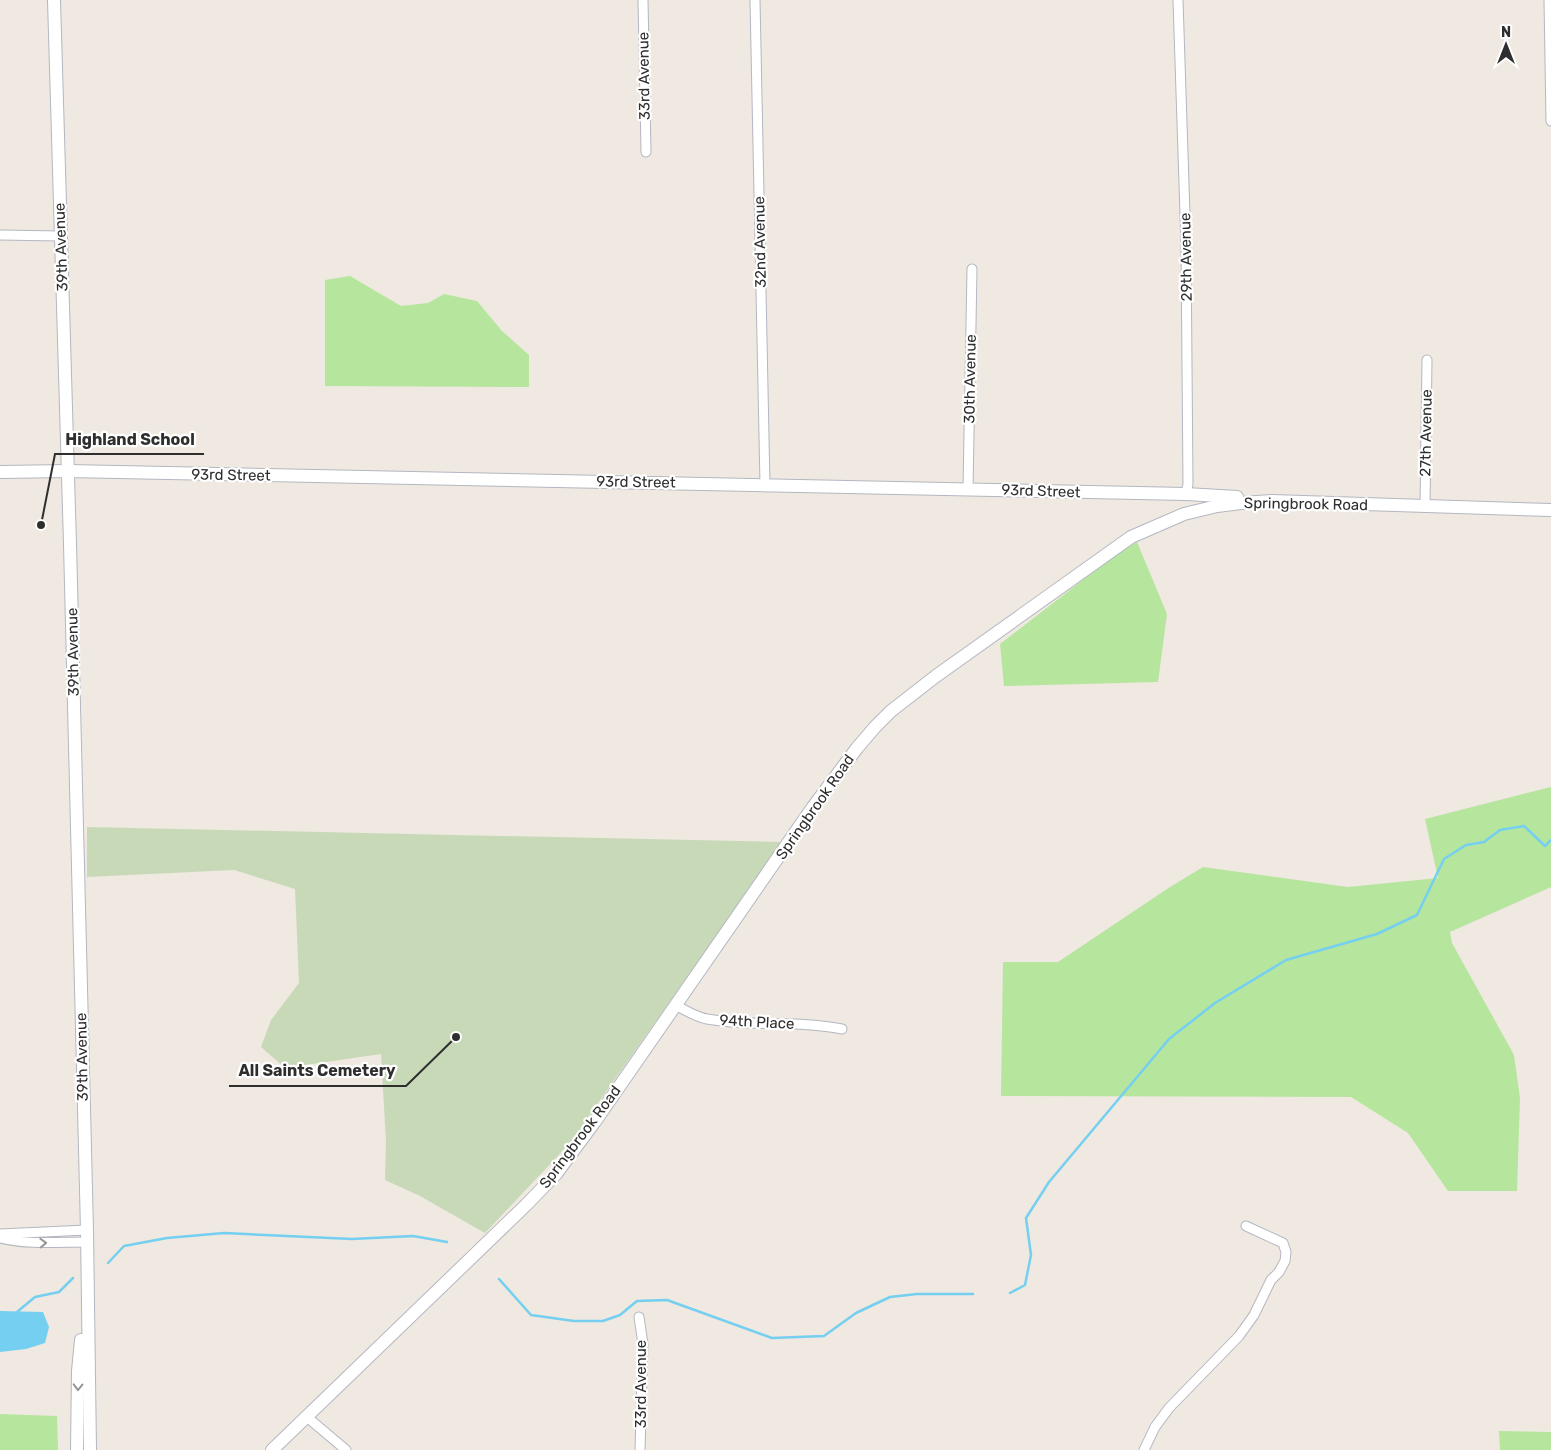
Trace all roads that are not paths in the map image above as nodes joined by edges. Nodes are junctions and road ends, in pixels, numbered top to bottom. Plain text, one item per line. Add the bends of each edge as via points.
1 (54, 0) edge
2 (642, 0) edge
3 (755, 0) edge
4 (1178, 0) edge
5 (1549, 0) edge
6 (1550, 69) edge
7 (1551, 121) edge
8 (646, 152) dead end
9 (0, 235) edge
10 (60, 236) junction
11 (972, 270) dead end
12 (1427, 360) dead end
13 (68, 471) junction
14 (0, 472) edge
15 (765, 485) junction
16 (968, 489) junction
17 (1186, 494) junction
18 (1272, 501) junction
19 (1425, 507) junction
20 (1551, 510) edge
21 (1184, 514) junction
22 (675, 1005) junction
23 (842, 1029) dead end
24 (1246, 1226) dead end
25 (0, 1236) edge
26 (87, 1236) junction
27 (88, 1304) junction
28 (639, 1317) dead end
29 (307, 1417) junction
30 (77, 1450) edge
31 (90, 1450) edge
32 (272, 1450) edge
33 (346, 1450) edge
34 (640, 1450) edge
35 (1144, 1450) edge

1 - 10 street, 39th Avenue
2 - 8 street, 33rd Avenue
3 - 15 street, 32nd Avenue
4 - 17 street, 29th Avenue via 1186,236
5 - 6 street
6 - 7 street
9 - 10 street
10 - 13 street, 39th Avenue
11 - 16 street, 30th Avenue
12 - 19 street, 27th Avenue
13 - 14 street, 93rd Street
13 - 15 street, 93rd Street
13 - 26 street, 39th Avenue
15 - 16 street, 93rd Street
16 - 17 street, 93rd Street
17 - 18 street, 93rd Street
17 - 21 street, 29th Avenue
18 - 19 street, Springbrook Road
18 - 21 street, Springbrook Road via 1217,506
19 - 20 street, Springbrook Road
21 - 22 street, Springbrook Road via 1114,548 891,711 856,748
22 - 23 street, 94th Place via 705,1019
22 - 29 street, Springbrook Road via 556,1174
24 - 35 street via 1283,1243 1286,1262 1271,1280 1254,1315 1239,1336 1169,1408
25 - 26 street
26 - 27 street, 39th Avenue
27 -> 30 street, 39th Avenue via 83,1319 78,1371
27 - 31 street, 39th Avenue
28 - 34 street, 33rd Avenue via 643,1344
29 - 32 street, Springbrook Road
29 - 33 street

